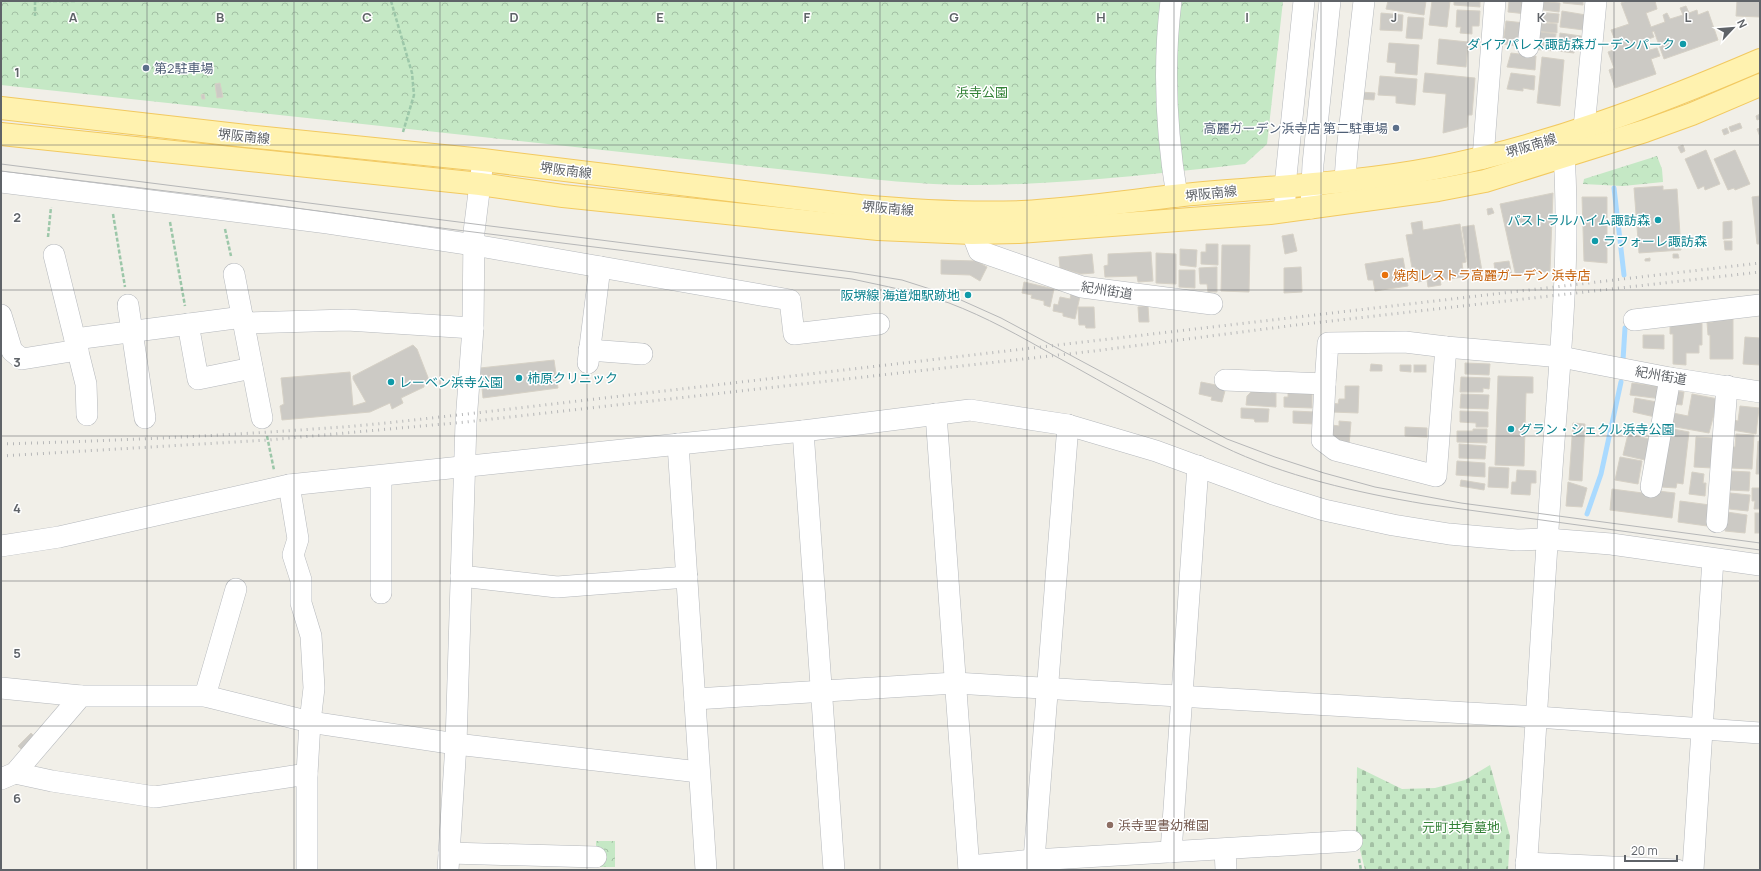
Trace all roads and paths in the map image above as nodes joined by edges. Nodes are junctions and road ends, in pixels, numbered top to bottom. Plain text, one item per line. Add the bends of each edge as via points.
1 (35, 1) edge
2 (77, 1) edge
3 (391, 1) edge
4 (1171, 1) edge
5 (1304, 1) edge
6 (1330, 1) edge
7 (1364, 1) edge
8 (1495, 1) edge
9 (1533, 1) edge
10 (1596, 1) edge
11 (35, 16) dead end
12 (1528, 47) dead end
13 (1760, 60) edge
14 (1760, 85) edge
15 (1, 108) edge
16 (1584, 128) junction
17 (1, 134) edge
18 (403, 135) dead end
19 (1563, 145) junction
20 (1483, 158) junction
21 (483, 160) junction
22 (1346, 180) junction
23 (1, 182) edge
24 (1311, 183) junction
25 (480, 184) junction
26 (1285, 186) junction
27 (55, 188) junction
28 (110, 196) junction
29 (1177, 196) junction
30 (166, 202) junction
31 (1311, 208) junction
32 (221, 209) junction
33 (1285, 211) junction
34 (972, 233) junction
35 (474, 245) junction
36 (54, 255) joint
37 (600, 267) junction
38 (234, 274) joint
39 (1212, 304) dead end
40 (128, 305) joint
41 (1760, 305) edge
42 (1, 314) edge
43 (244, 320) junction
44 (1634, 320) dead end
45 (188, 324) junction
46 (879, 324) dead end
47 (473, 328) junction
48 (132, 332) junction
49 (77, 345) junction
50 (1446, 348) junction
51 (642, 354) dead end
52 (1562, 357) junction
53 (252, 368) junction
54 (1670, 378) junction
55 (1225, 380) dead end
56 (1325, 384) junction
57 (1727, 386) junction
58 (1760, 392) edge
59 (936, 414) junction
60 (87, 415) dead end
61 (145, 418) dead end
62 (262, 418) joint
63 (1068, 426) junction
64 (803, 431) junction
65 (678, 444) junction
66 (1198, 466) junction
67 (464, 467) junction
68 (381, 476) junction
69 (283, 486) junction
70 (1650, 487) dead end
71 (1717, 522) dead end
72 (1547, 539) junction
73 (1, 546) edge
74 (1713, 559) junction
75 (1760, 565) edge
76 (461, 576) junction
77 (687, 577) junction
78 (236, 589) dead end
79 (381, 593) dead end
80 (955, 683) junction
81 (1, 688) edge
82 (1048, 689) junction
83 (820, 691) junction
84 (81, 696) junction
85 (205, 696) junction
86 (1181, 696) junction
87 (695, 699) junction
88 (1537, 717) junction
89 (310, 722) junction
90 (1702, 729) junction
91 (1760, 733) edge
92 (456, 744) junction
93 (699, 772) junction
94 (307, 774) junction
95 (8, 776) edge
96 (1352, 841) dead end
97 (1225, 849) junction
98 (1171, 852) junction
99 (596, 857) dead end
100 (1034, 860) junction
101 (449, 862) edge
102 (1526, 866) edge
103 (969, 868) edge
104 (307, 870) edge
105 (706, 870) edge
106 (834, 870) edge
107 (1226, 870) edge
108 (1677, 870) edge
109 (1693, 870) edge

1 - 2 path
1 - 11 path
3 - 18 path via 412,73 414,95
4 - 29 street via 1165,87
5 - 26 street
6 - 24 street
7 - 22 street via 1346,151
8 - 20 street
9 - 12 street
10 - 16 street
13 - 16 main road, 堺阪南線
14 - 19 main road, 堺阪南線 via 1645,131
15 - 21 main road, 堺阪南線
16 - 19 main road, 堺阪南線
17 - 25 main road, 堺阪南線
19 - 20 main road, 堺阪南線
19 - 31 main road, 堺阪南線 via 1485,181
19 - 52 street via 1567,181
20 - 22 main road, 堺阪南線 via 1434,168
21 - 25 street
21 - 29 main road, 堺阪南線 via 913,211 1022,212
22 - 24 main road, 堺阪南線
23 - 27 street
24 - 26 main road, 堺阪南線
24 - 31 street
25 - 34 main road, 堺阪南線 via 563,196 878,229
25 - 35 street
26 - 29 main road, 堺阪南線
26 - 33 street
27 - 28 street
27 - 36 path via 48,233 48,253
28 - 30 street
28 - 40 path
30 - 32 street
30 - 45 path
31 - 33 main road, 堺阪南線
32 - 35 street
32 - 38 path
33 - 34 main road, 堺阪南線 via 1019,232
34 - 39 street, 紀州街道 via 979,251 1082,287
35 - 37 street
35 - 47 street
36 - 49 street
37 - 46 street via 790,300 794,334
37 - 51 street via 589,357
38 - 43 street
40 - 48 street
41 - 44 street
42 - 49 street via 12,351 22,359
43 - 45 street
43 - 47 street via 347,320
43 - 53 street
45 - 48 street
45 - 53 street via 198,379
47 - 67 street
48 - 49 street
48 - 61 street
49 - 60 street via 86,384
50 - 52 street, 紀州街道
50 - 56 street, 紀州街道 via 1405,342 1328,343
50 - 56 street via 1436,476 1335,450 1322,440
52 - 54 street, 紀州街道
52 - 72 street
53 - 62 street
54 - 57 street, 紀州街道
54 - 70 street
55 - 56 street
57 - 58 street, 紀州街道
57 - 71 street
59 - 63 street via 970,410
59 - 64 street
59 - 80 street
62 - 69 path
63 - 66 street
63 - 82 street
64 - 65 street
64 - 83 street
65 - 67 street
65 - 77 street
66 - 72 street via 1324,510 1393,525 1449,534 1517,540
66 - 86 street
67 - 68 street
67 - 76 street
68 - 69 street
68 - 79 street
69 - 73 street via 59,537
69 - 89 street via 298,539 293,556 301,580 301,603 311,636 314,688
72 - 74 street via 1611,544
72 - 88 street
74 - 75 street
74 - 90 street
76 - 77 street via 557,587
76 - 92 street
77 - 87 street
78 - 85 street
80 - 82 street
80 - 83 street
80 - 103 street
81 - 84 street
82 - 86 street
82 - 100 street
83 - 87 street
83 - 106 street
84 - 85 street
84 - 95 street
85 - 89 street
86 - 88 street
86 - 98 street
87 - 93 street
88 - 90 street
88 - 102 street
89 - 92 street
89 - 94 street
90 - 91 street
90 - 109 street
92 - 93 street
92 - 101 street
93 - 105 street
94 - 95 street via 155,797
94 - 104 street
96 - 97 street
97 - 98 street
97 - 107 street
98 - 100 street
99 - 101 street
100 - 103 street
102 - 108 street

